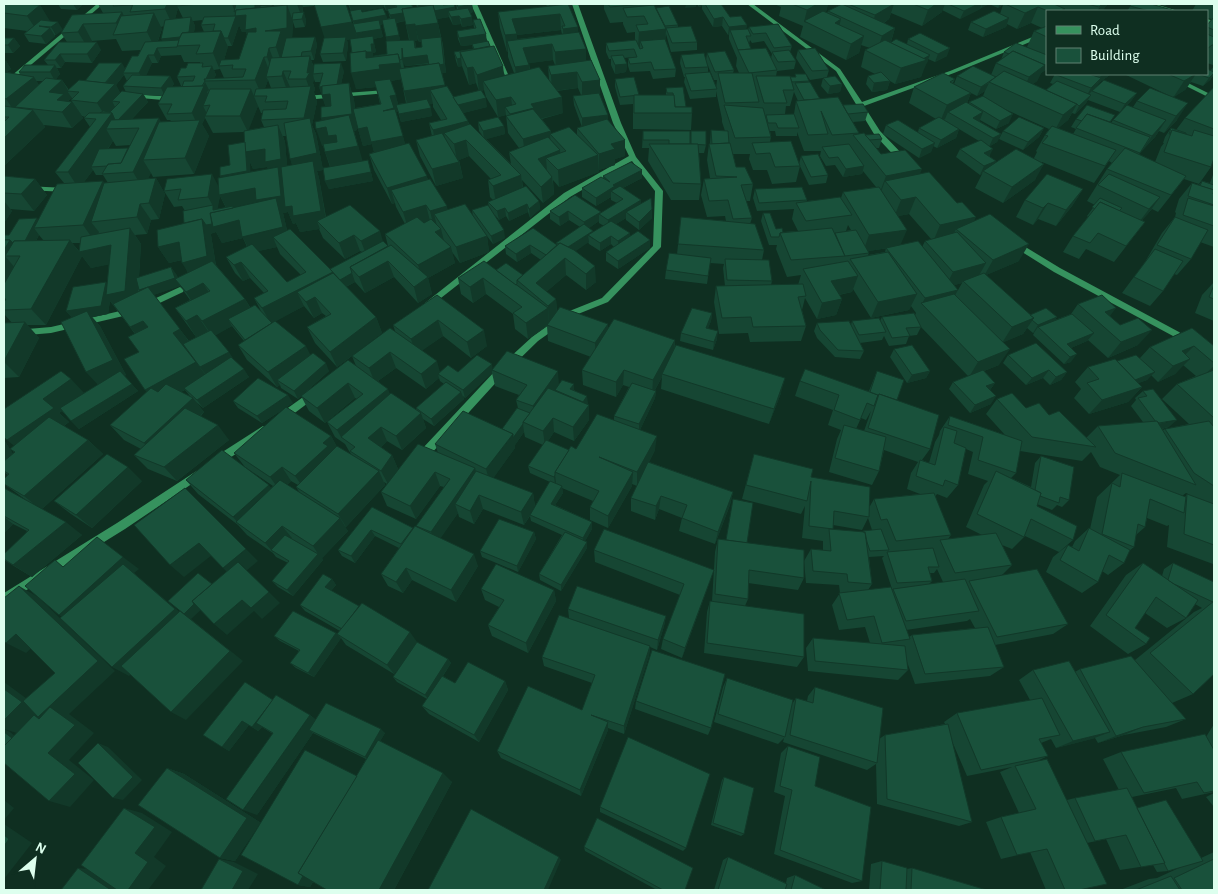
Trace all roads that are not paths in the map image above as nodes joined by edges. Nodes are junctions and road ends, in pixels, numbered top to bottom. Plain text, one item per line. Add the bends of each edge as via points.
1 (100, 4) edge
2 (474, 4) edge
3 (575, 4) edge
4 (750, 4) edge
5 (1149, 4) edge
6 (1171, 10) edge
7 (1046, 32) edge
8 (1167, 75) edge
9 (508, 81) edge
10 (18, 82) edge
11 (6, 83) edge
12 (386, 92) edge
13 (122, 96) edge
14 (299, 98) edge
15 (1214, 98) edge
16 (178, 99) edge
17 (860, 105) junction
18 (633, 157) junction
19 (909, 165) edge
20 (4, 187) edge
21 (77, 191) edge
22 (1007, 239) edge
23 (180, 290) edge
24 (424, 307) edge
25 (4, 334) edge
26 (1192, 346) edge
27 (319, 389) edge
28 (426, 452) edge
29 (4, 599) edge

1 - 11 street
2 - 9 street
3 - 18 street via 617,123
4 - 17 street via 838,70
5 - 6 street
7 - 17 street via 952,72
8 - 15 street
10 - 11 street
12 - 14 street
13 - 16 street
17 - 19 street via 877,132
18 - 24 street via 567,195
18 - 28 street via 660,191 657,247 605,300 570,314 535,339
20 - 21 street
22 - 26 street
23 - 25 street via 136,310 51,330
27 - 29 street via 121,526

